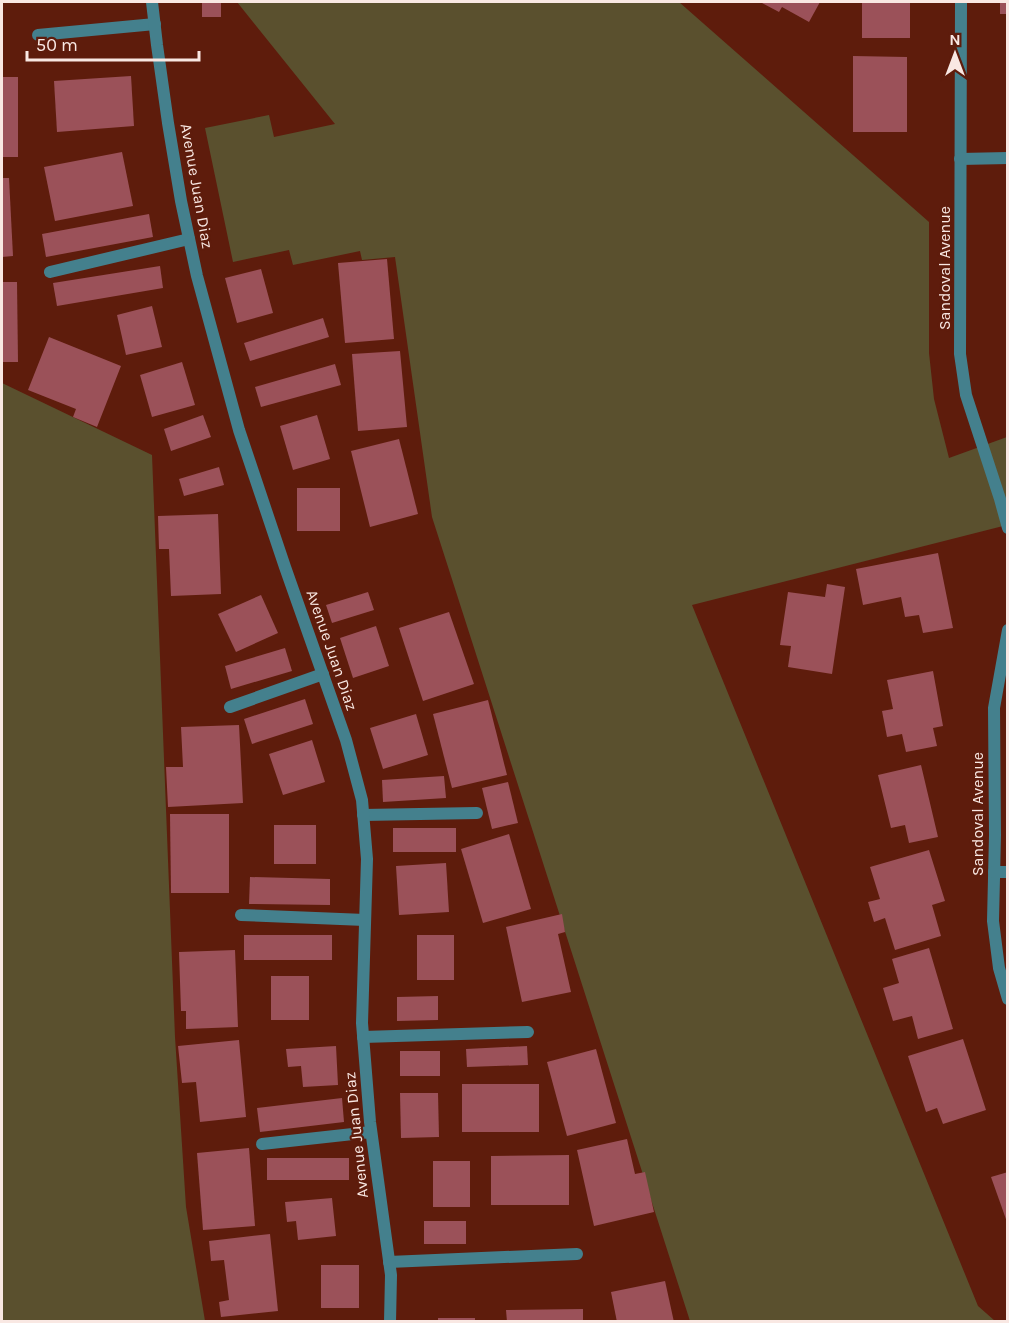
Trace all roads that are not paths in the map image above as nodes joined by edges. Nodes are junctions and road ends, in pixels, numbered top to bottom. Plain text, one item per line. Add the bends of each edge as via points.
1 (152, 2) edge
2 (961, 2) edge
3 (155, 24) junction
4 (38, 35) dead end
5 (1008, 158) edge
6 (960, 159) junction
7 (189, 238) junction
8 (50, 272) dead end
9 (1008, 528) edge
10 (1008, 630) edge
11 (323, 674) junction
12 (230, 707) dead end
13 (477, 813) dead end
14 (363, 815) junction
15 (994, 872) junction
16 (1008, 872) edge
17 (241, 915) dead end
18 (365, 920) junction
19 (1008, 999) edge
20 (528, 1032) dead end
21 (363, 1038) junction
22 (371, 1132) junction
23 (262, 1144) dead end
24 (577, 1254) dead end
25 (389, 1262) junction
26 (390, 1322) edge

1 - 3 street, Avenue Juan Diaz
2 - 6 street, Sandoval Avenue
3 - 4 street
3 - 7 street, Avenue Juan Diaz
5 - 6 street
6 - 9 street, Sandoval Avenue via 960,354 966,395
7 - 8 street
7 - 11 street, Avenue Juan Diaz via 239,430
10 - 15 street, Sandoval Avenue via 994,708
11 - 12 street
11 - 14 street, Avenue Juan Diaz via 346,740
13 - 14 street
14 - 18 street, Avenue Juan Diaz via 367,859
15 - 16 street
15 - 19 street, Sandoval Avenue via 993,921
17 - 18 street
18 - 21 street, Avenue Juan Diaz
20 - 21 street
21 - 22 street, Avenue Juan Diaz
22 - 23 street
22 - 25 street, Avenue Juan Diaz
24 - 25 street
25 - 26 street, Avenue Juan Diaz

